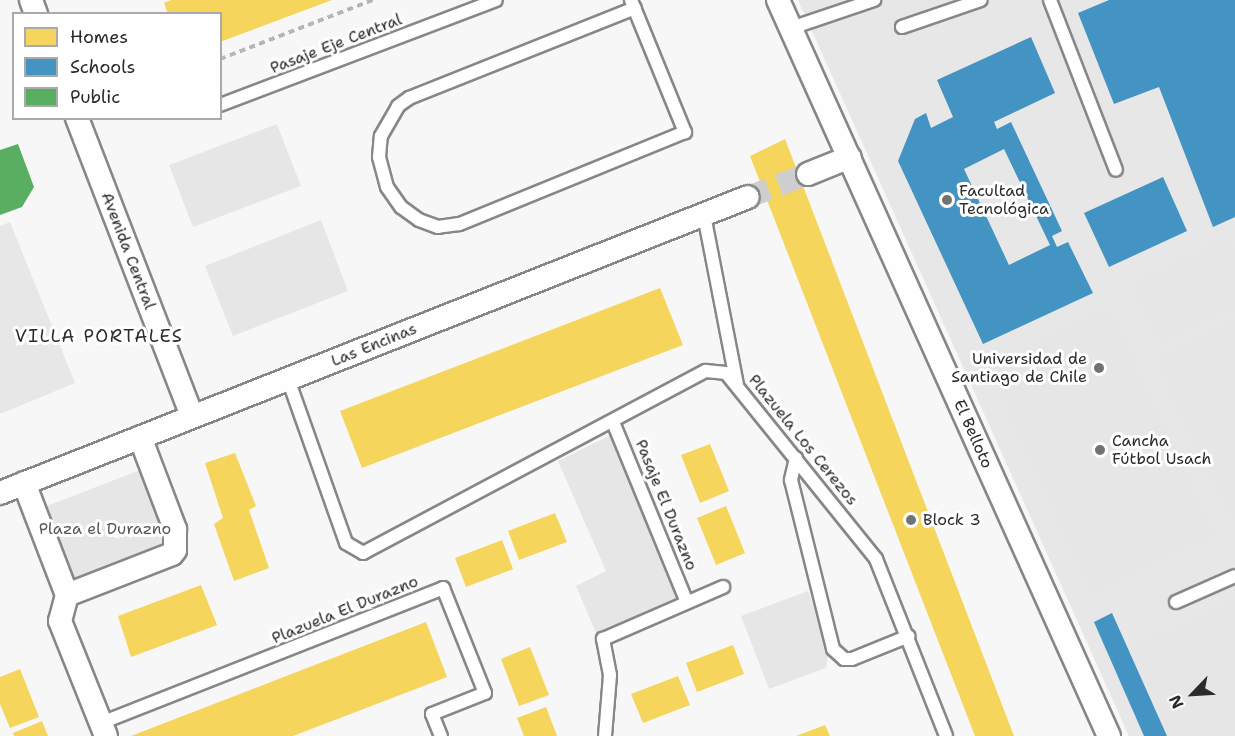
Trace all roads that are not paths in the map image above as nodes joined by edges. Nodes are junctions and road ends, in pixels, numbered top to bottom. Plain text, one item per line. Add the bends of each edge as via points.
1 (496, 0) edge
2 (778, 0) edge
3 (874, 0) edge
4 (981, 0) edge
5 (1050, 0) edge
6 (633, 4) edge
7 (902, 27) dead end
8 (791, 28) junction
9 (222, 104) edge
10 (78, 120) edge
11 (850, 157) junction
12 (1116, 170) dead end
13 (808, 174) tunnel mouth
14 (748, 197) tunnel mouth
15 (704, 215) junction
16 (288, 379) junction
17 (737, 384) junction
18 (192, 416) junction
19 (613, 422) junction
20 (140, 437) junction
21 (796, 458) junction
22 (24, 483) junction
23 (0, 492) edge
24 (1235, 576) edge
25 (723, 587) dead end
26 (67, 595) junction
27 (687, 602) junction
28 (1176, 602) dead end
29 (909, 636) junction
30 (103, 730) edge
31 (441, 736) edge
32 (605, 736) edge
33 (946, 736) edge
34 (1109, 736) edge

1 - 9 lane, Pasaje Eje Central
2 - 8 street, El Belloto
3 - 8 lane
4 - 7 lane
5 - 12 lane
6 - 6 lane via 685,132 459,224 438,227 401,207 387,187 379,156 381,136 398,106
8 - 11 street, El Belloto
10 - 18 street, Avenida Central
11 - 13 street
11 - 34 street, El Belloto
14 - 15 street, Las Encinas
15 - 16 street, Las Encinas
15 - 17 lane
16 - 18 street, Las Encinas
16 - 19 lane, Plazuela Los Cerezos via 346,543 363,553
17 - 19 lane, Plazuela Los Cerezos via 726,373 706,371
17 - 21 lane, Plazuela Los Cerezos
18 - 20 street, Las Encinas
19 - 27 lane, Pasaje El Durazno
20 - 22 street, Las Encinas
20 - 26 street via 175,529 175,550
21 - 29 lane, Plazuela Los Cerezos via 876,559
21 - 29 lane via 791,480 833,648 844,659 852,660
22 - 23 street, Las Encinas
22 - 26 street
24 - 28 lane
25 - 27 lane
26 - 30 street via 60,621
27 - 32 lane via 603,639 610,675
29 - 33 lane, Plazuela Los Cerezos
30 - 31 lane, Plazuela El Durazno via 443,588 485,693 432,714

